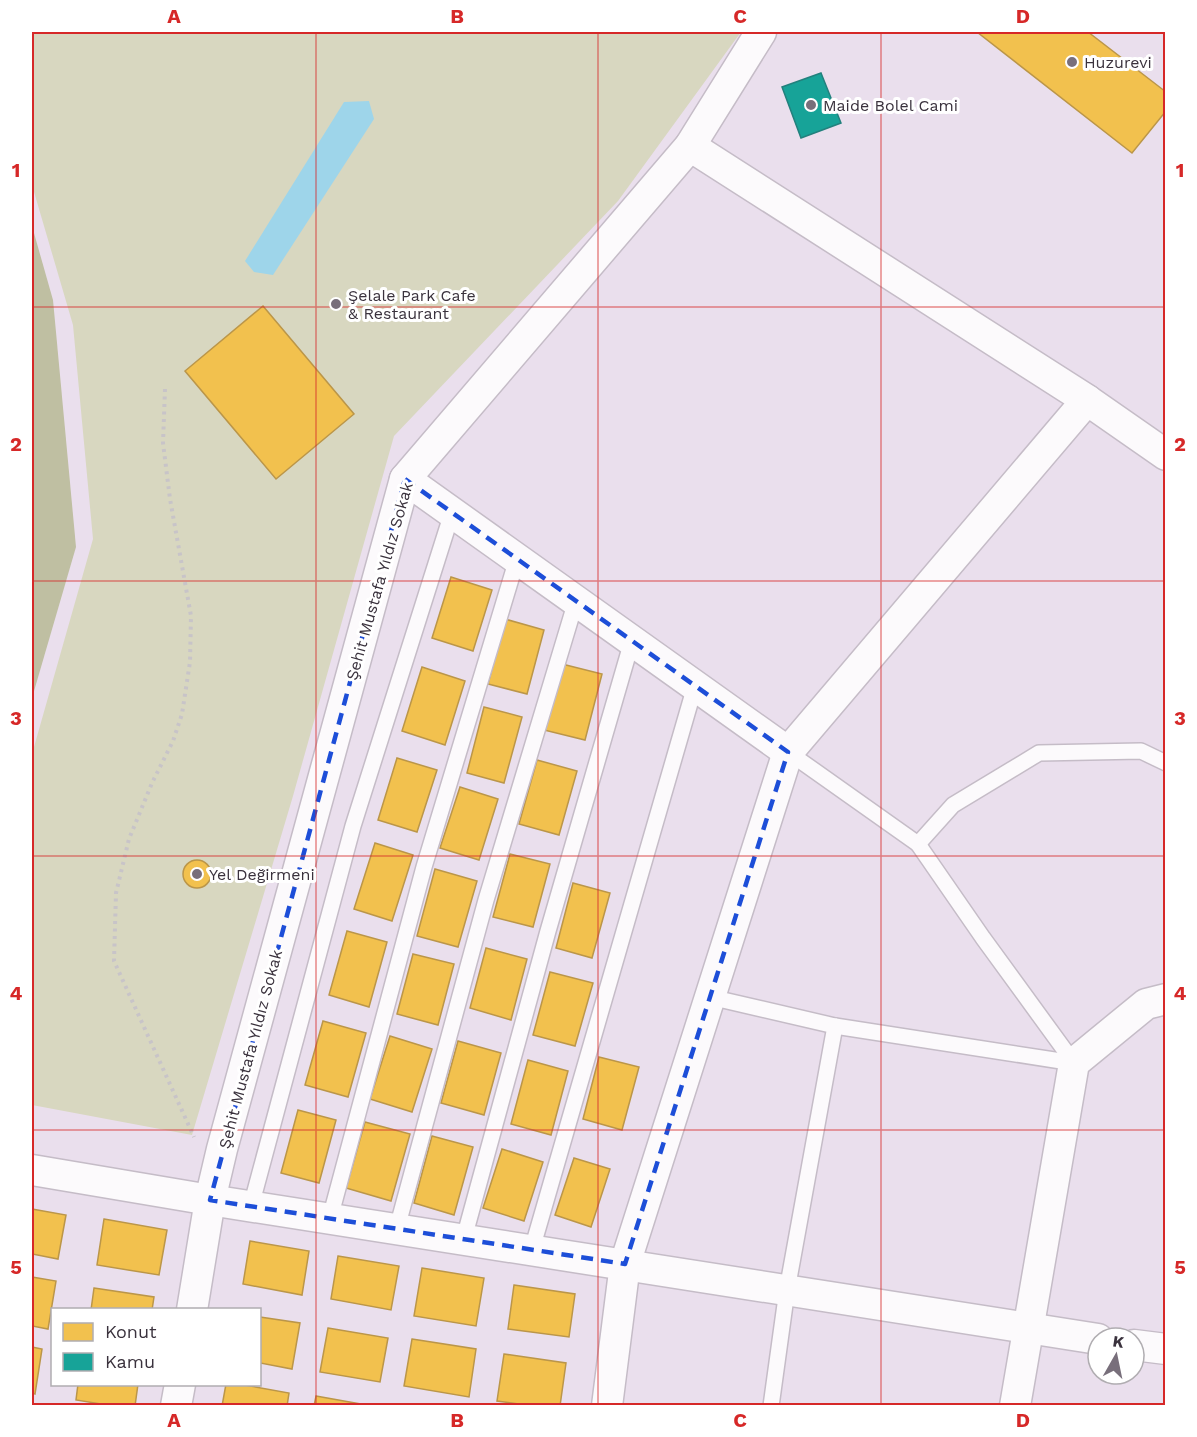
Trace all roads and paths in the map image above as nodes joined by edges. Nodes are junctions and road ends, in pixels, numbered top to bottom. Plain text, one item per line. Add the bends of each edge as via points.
1 (760, 32) edge
2 (690, 146) junction
3 (165, 389) dead end
4 (1087, 400) junction
5 (1166, 455) edge
6 (405, 479) junction
7 (452, 513) junction
8 (517, 559) junction
9 (576, 601) junction
10 (632, 641) junction
11 (695, 686) junction
12 (788, 752) junction
13 (1166, 763) edge
14 (918, 844) junction
15 (710, 997) junction
16 (1166, 999) edge
17 (835, 1026) junction
18 (1074, 1063) junction
19 (222, 1149) junction
20 (32, 1170) edge
21 (210, 1200) junction
22 (251, 1206) junction
23 (330, 1218) junction
24 (397, 1228) junction
25 (464, 1238) junction
26 (532, 1249) junction
27 (625, 1263) junction
28 (787, 1290) junction
29 (192, 1308) edge
30 (1027, 1328) junction
31 (1086, 1337) edge
32 (1146, 1346) edge
33 (1166, 1349) edge
34 (180, 1386) edge
35 (176, 1406) edge
36 (607, 1406) edge
37 (771, 1406) edge
38 (1015, 1406) edge

1 - 2 street, Şehit Mustafa Yıldız Sokak
2 - 4 street
2 - 6 street, Şehit Mustafa Yıldız Sokak
3 - 19 path via 163,443 191,616 190,662 176,732 129,839 116,893 114,961 195,1140
4 - 5 street
4 - 12 street
6 - 7 street
6 - 19 street, Şehit Mustafa Yıldız Sokak
7 - 8 street
7 - 22 lane via 353,826
8 - 9 street
8 - 23 lane via 424,867
9 - 10 street
9 - 24 lane via 486,900
10 - 11 street
10 - 25 lane
11 - 12 street
11 - 26 lane
12 - 14 lane
12 - 15 street
13 - 14 lane via 1141,751 1039,753 953,805
14 - 18 lane
15 - 17 lane
15 - 27 street
16 - 18 street via 1146,1004
17 - 18 lane
17 - 28 lane
18 - 30 street
19 - 21 street, Şehit Mustafa Yıldız Sokak
20 - 21 street
21 - 22 street
21 - 29 street, Şehit Mustafa Yıldız Sokak
22 - 23 street
23 - 24 street
24 - 25 street
25 - 26 street
26 - 27 street
27 - 28 street
27 - 36 street
28 - 30 street
28 - 37 lane
30 - 31 street
30 - 38 street
32 - 33 street
34 - 35 street

